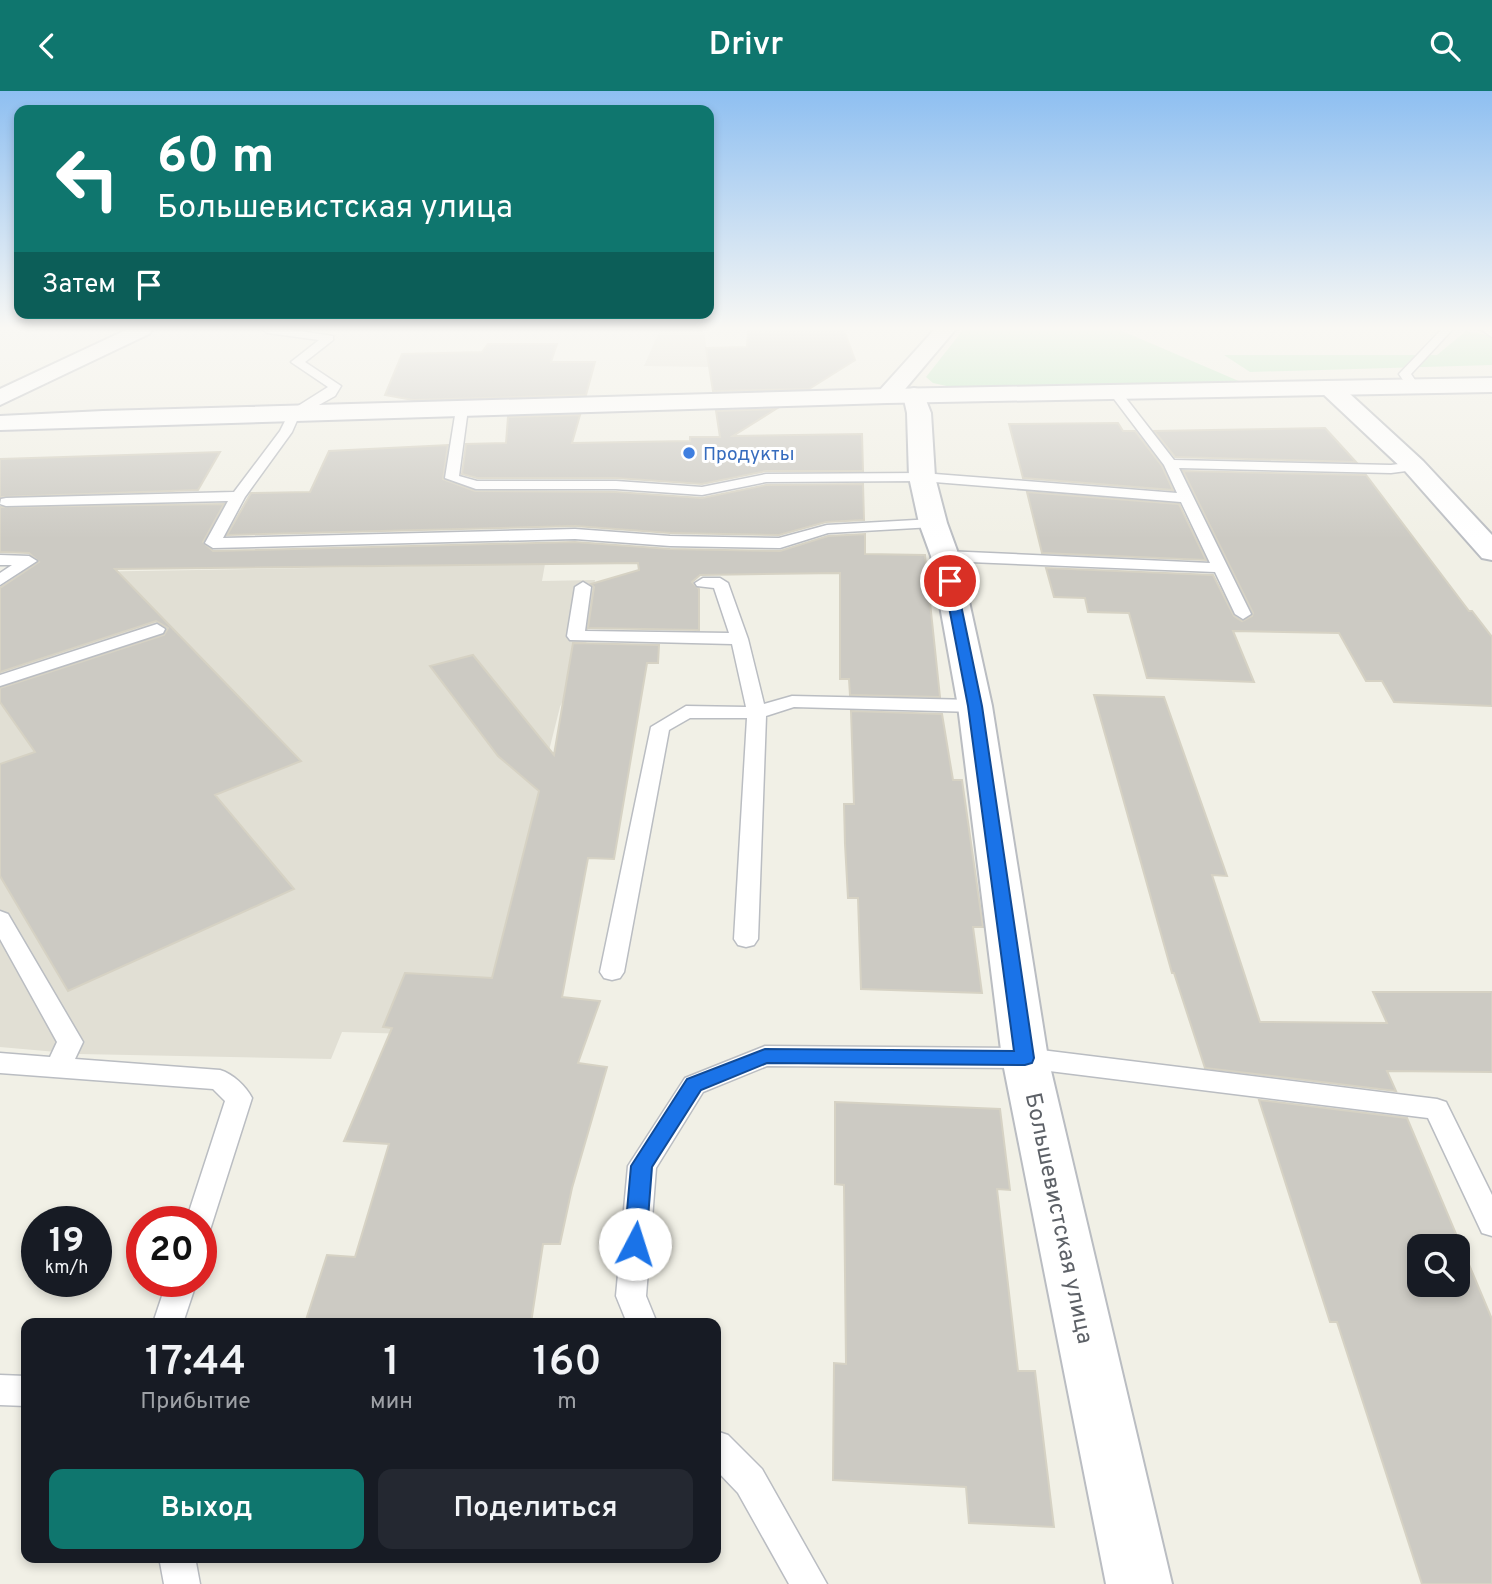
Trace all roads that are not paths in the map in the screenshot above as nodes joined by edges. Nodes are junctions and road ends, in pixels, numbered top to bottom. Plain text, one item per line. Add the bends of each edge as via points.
1 (319, 400) edge
2 (754, 400) edge
3 (905, 400) edge
4 (1121, 400) edge
5 (1343, 400) edge
6 (462, 409) junction
7 (294, 414) junction
8 (0, 423) edge
9 (1170, 464) junction
10 (1414, 466) junction
11 (922, 477) junction
12 (238, 496) junction
13 (1185, 498) junction
14 (6, 502) dead end
15 (939, 539) junction
16 (1492, 552) edge
17 (0, 560) edge
18 (1220, 568) junction
19 (0, 580) edge
20 (703, 583) dead end
21 (583, 587) dead end
22 (1243, 614) dead end
23 (157, 629) dead end
24 (739, 639) junction
25 (0, 681) edge
26 (975, 706) junction
27 (757, 713) junction
28 (0, 919) edge
29 (746, 939) dead end
30 (612, 972) dead end
31 (1025, 1058) junction
32 (0, 1063) edge
33 (58, 1066) junction
34 (205, 1206) edge
35 (1492, 1224) edge
36 (177, 1297) edge
37 (171, 1318) edge
38 (640, 1318) edge
39 (0, 1390) edge
40 (21, 1391) edge
41 (721, 1452) edge
42 (178, 1563) edge
43 (182, 1584) edge
44 (809, 1584) edge
45 (1139, 1584) edge

1 - 7 lane
2 - 6 street
3 - 11 street, Большевистская улица via 919,413
4 - 9 lane
5 - 10 street
6 - 7 street
6 - 11 lane via 453,478 476,485 616,485 702,492 766,478
7 - 8 street
7 - 12 lane via 286,432
9 - 10 lane
9 - 13 lane
10 - 16 street
11 - 13 lane
11 - 15 street, Большевистская улица
12 - 14 lane
12 - 15 lane via 213,543 575,534 780,543 827,529
13 - 18 lane
15 - 18 lane
15 - 26 street, Большевистская улица
17 - 19 lane via 29,561
18 - 22 lane
20 - 24 lane via 720,583
21 - 24 lane via 576,636
23 - 25 lane
24 - 27 lane
26 - 27 lane via 792,701
26 - 31 street, Большевистская улица
27 - 29 lane
27 - 30 lane via 686,712 660,727
28 - 33 lane via 70,1042
31 - 35 lane via 1437,1109
31 - 38 lane via 765,1056 694,1084 642,1166 631,1296
31 - 45 street, Большевистская улица
32 - 33 lane
33 - 34 lane via 220,1080 239,1098
36 - 37 lane
39 - 40 lane
41 - 44 lane via 750,1482
42 - 43 lane

